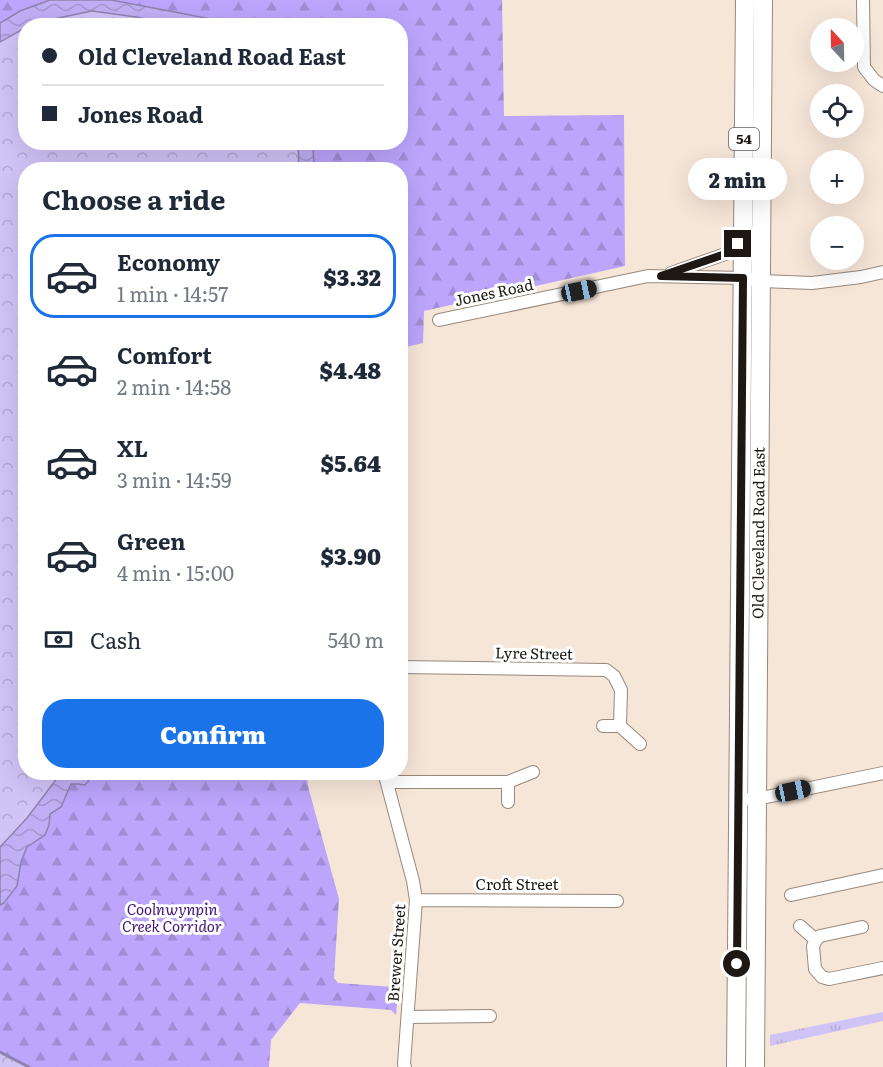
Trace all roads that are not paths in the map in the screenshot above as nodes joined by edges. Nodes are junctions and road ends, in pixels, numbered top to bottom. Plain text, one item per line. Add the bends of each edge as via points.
1 (745, 0) edge
2 (763, 0) edge
3 (863, 0) edge
4 (883, 86) edge
5 (743, 228) junction
6 (883, 272) edge
7 (661, 276) junction
8 (752, 279) junction
9 (439, 320) dead end
10 (408, 668) edge
11 (603, 726) dead end
12 (620, 726) junction
13 (640, 744) dead end
14 (533, 772) dead end
15 (883, 773) edge
16 (408, 778) edge
17 (387, 780) edge
18 (508, 782) junction
19 (748, 799) junction
20 (508, 802) dead end
21 (883, 875) edge
22 (791, 896) dead end
23 (416, 900) junction
24 (617, 900) dead end
25 (800, 926) dead end
26 (862, 927) dead end
27 (816, 940) junction
28 (883, 968) edge
29 (490, 1016) dead end
30 (408, 1017) junction
31 (405, 1067) edge
32 (736, 1067) edge
33 (755, 1067) edge

1 - 5 main road, Old Cleveland Road East / 54
2 - 8 main road, Old Cleveland Road East / 54
3 - 4 street via 864,67
5 - 7 street, Jones Road via 731,252
5 - 8 main road, Old Cleveland Road East / 54
6 - 8 street, Jones Road via 812,283
7 - 8 street, Jones Road
7 - 9 street, Jones Road
8 - 19 main road, Old Cleveland Road East / 54
10 - 12 street, Lyre Street via 606,670 621,690
11 - 12 street
12 - 13 street
14 - 18 street
15 - 19 street
16 - 18 street
17 - 23 street, Brewer Street
18 - 20 street
19 - 32 main road, Old Cleveland Road East / 54
19 - 33 main road, Old Cleveland Road East / 54
21 - 22 street
23 - 24 street, Croft Street
23 - 30 street, Brewer Street
25 - 27 street
26 - 27 street
27 - 28 street via 815,969 822,977 829,979
29 - 30 street
30 - 31 street, Brewer Street

